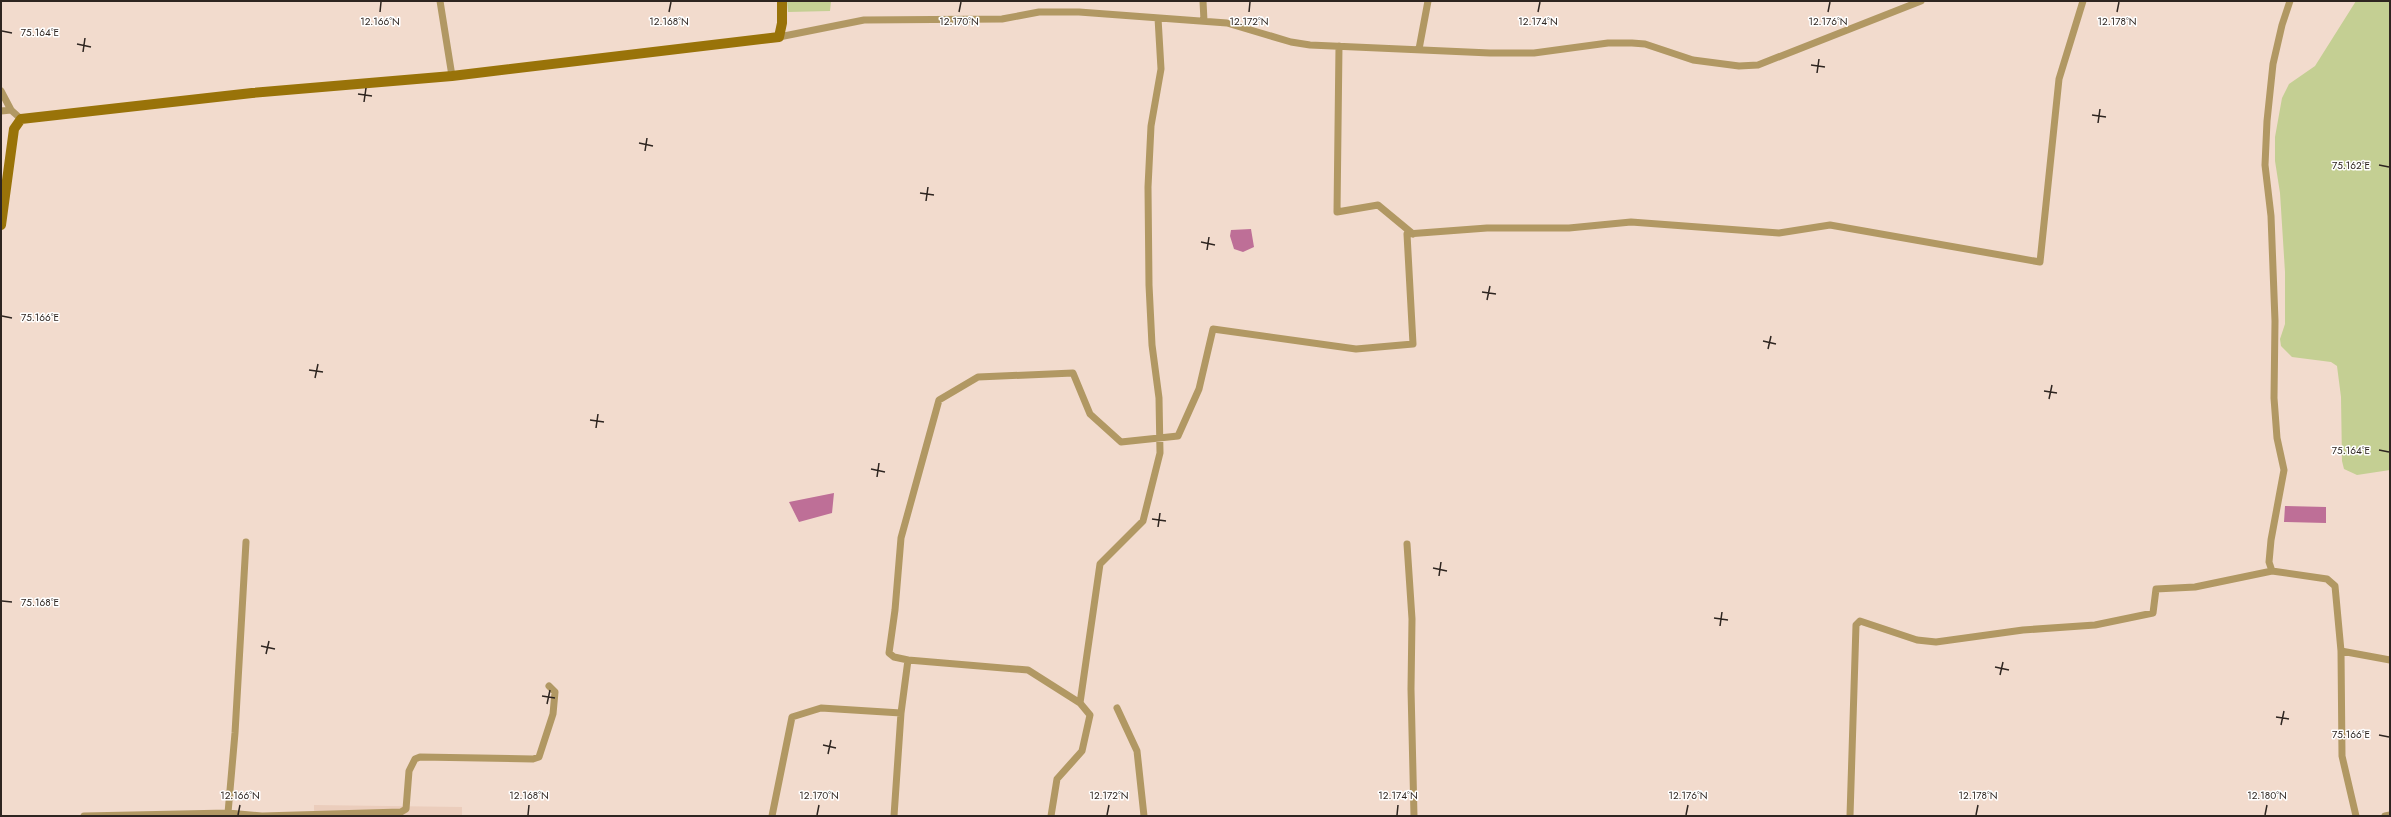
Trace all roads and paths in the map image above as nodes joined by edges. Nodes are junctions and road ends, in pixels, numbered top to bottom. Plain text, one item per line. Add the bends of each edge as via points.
1 (440, 1) edge
2 (782, 1) edge
3 (1204, 1) edge
4 (1428, 1) edge
5 (1921, 1) edge
6 (2083, 1) edge
7 (2290, 1) edge
8 (1158, 18) junction
9 (1204, 21) junction
10 (779, 37) junction
11 (1339, 46) junction
12 (1420, 50) junction
13 (452, 76) junction
14 (1, 91) edge
15 (11, 110) junction
16 (1, 111) edge
17 (20, 119) junction
18 (1, 225) edge
19 (1413, 234) junction
20 (1160, 438) junction
21 (246, 542) dead end
22 (1407, 544) dead end
23 (2272, 571) junction
24 (2341, 651) junction
25 (908, 660) junction
26 (2390, 660) edge
27 (549, 686) dead end
28 (1080, 703) junction
29 (1117, 708) dead end
30 (901, 713) junction
31 (228, 813) junction
32 (2390, 815) edge
33 (84, 816) edge
34 (772, 816) edge
35 (894, 816) edge
36 (1051, 816) edge
37 (1144, 816) edge
38 (1414, 816) edge
39 (1850, 816) edge
40 (2356, 816) edge
41 (2385, 816) edge

1 - 13 street
2 - 10 main road
3 - 9 street
4 - 12 street
5 - 12 street via 1758,65 1739,66 1693,60 1645,44 1632,43 1608,43 1534,53
6 - 19 street via 2059,79 2040,262 1830,226 1779,233 1631,222 1569,228 1487,228
7 - 23 street via 2273,64 2266,121 2265,165 2271,216 2275,321 2274,398 2277,438 2284,470 2271,540 2269,562
8 - 9 street
8 - 10 street via 1079,12 1039,12 1002,19 864,20
8 - 20 street via 1161,69 1151,126 1148,187 1149,285
9 - 11 street via 1227,23 1291,42
10 - 13 main road
11 - 12 street
11 - 19 street via 1337,212 1378,205
13 - 17 main road via 252,93
14 - 15 street
15 - 16 street
15 - 17 street
17 - 18 main road via 14,129
19 - 20 street via 1407,234 1413,344 1356,349 1213,329 1199,389 1178,436
20 - 25 street via 1121,442 1090,414 1073,373 978,377 939,400 901,538 896,610 889,653 894,657
20 - 28 street via 1160,454 1144,521 1100,564
21 - 31 street
22 - 38 street via 1412,620
23 - 24 street via 2327,579 2335,586
23 - 39 street via 2195,587 2156,589 2153,613 2095,625 2023,630 1936,642 1917,640 1860,622 1856,625
24 - 26 street
24 - 40 street via 2342,756
25 - 28 street via 1028,670
25 - 30 street
27 - 31 street via 555,692 553,714 539,757 420,757 409,771 406,809 401,812 262,816
28 - 36 street via 1090,715 1082,751 1057,780
29 - 37 street via 1137,750
30 - 34 street via 821,708 792,716
30 - 35 street
31 - 33 street
32 - 41 street

